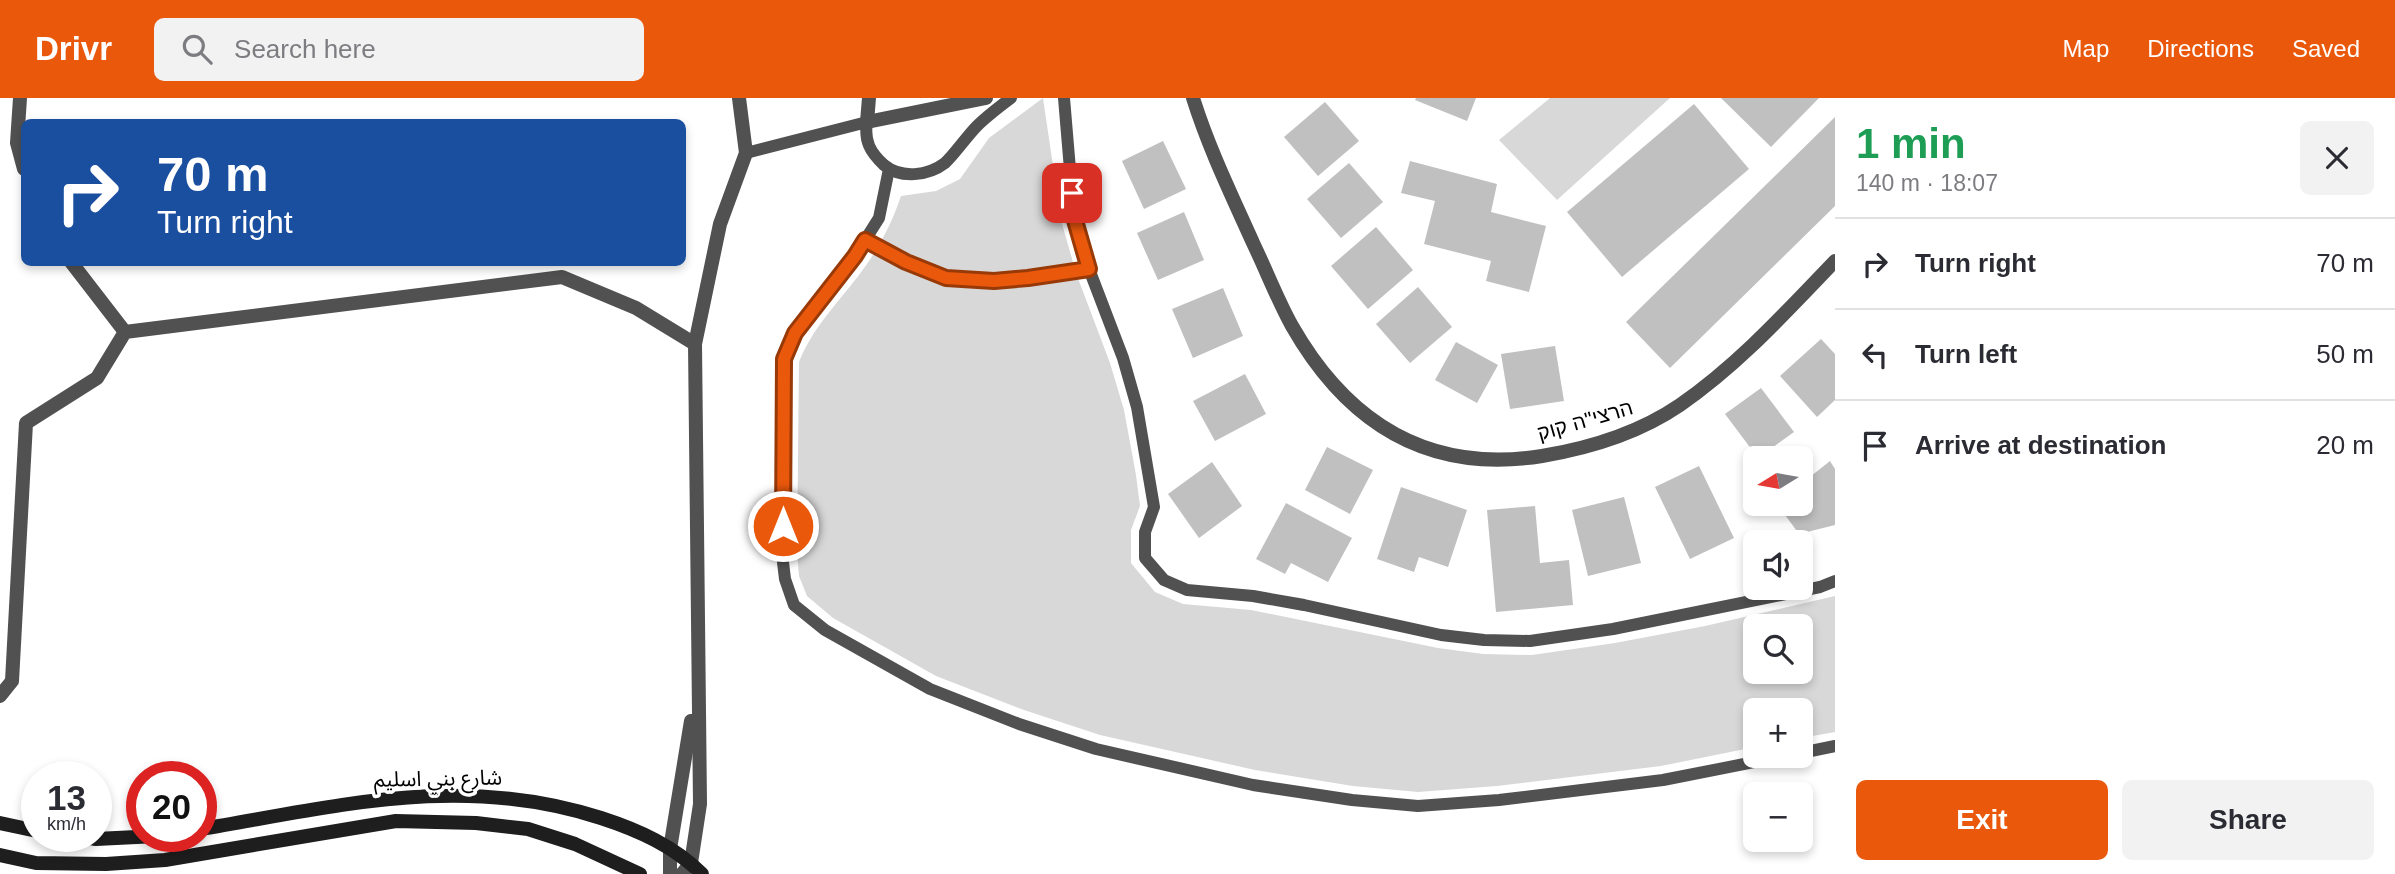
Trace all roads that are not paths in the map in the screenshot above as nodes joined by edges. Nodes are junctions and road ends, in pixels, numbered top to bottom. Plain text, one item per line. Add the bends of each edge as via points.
1 (20, 98) edge
2 (739, 98) edge
3 (869, 98) edge
4 (986, 98) edge
5 (1010, 98) edge
6 (1064, 98) edge
7 (1193, 98) edge
8 (867, 122) junction
9 (746, 153) junction
10 (21, 160) edge
11 (889, 169) junction
12 (865, 240) junction
13 (1835, 261) edge
14 (74, 266) edge
15 (1089, 269) junction
16 (125, 332) junction
17 (695, 344) junction
18 (1835, 581) edge
19 (697, 689) junction
20 (0, 696) edge
21 (1835, 746) edge
22 (1813, 751) edge
23 (1743, 764) edge
24 (0, 823) edge
25 (217, 826) edge
26 (21, 828) edge
27 (670, 849) junction
28 (0, 855) edge
29 (686, 868) edge
30 (640, 874) edge
31 (670, 874) edge
32 (702, 874) edge

1 - 10 street via 16,144
2 - 9 street
3 - 8 street
4 - 8 street
5 - 11 lane via 979,123 946,162 929,172 908,175
6 - 15 lane via 1074,217
7 - 13 street, הרצי"ה קוק via 1211,151 1292,326 1322,371 1360,411 1403,440 1445,455 1521,459 1567,452 1643,426 1679,405 1750,349
8 - 9 lane
8 - 11 lane via 865,137 874,155
9 - 17 street via 720,224
11 - 12 lane via 879,218
12 - 15 lane via 946,278 994,281
12 - 23 lane via 795,333 784,359 785,579 794,605 825,630 930,689 1019,724 1096,748 1253,785 1352,800 1418,806 1499,800 1663,780
14 - 16 street
15 - 18 lane via 1123,358 1142,433 1154,507 1145,532 1145,558 1164,580 1187,590 1253,596 1441,635 1531,641 1703,612
16 - 17 street via 562,277 636,308
16 - 20 street via 97,378 26,423 12,681
17 - 19 street
19 - 27 street
19 - 29 street via 700,804
21 - 22 lane
24 - 26 main road
25 - 27 main road, شارع بني اسليم via 354,802 486,795 586,813
27 - 29 main road, شارع بني اسليم
27 - 31 street
28 - 30 main road via 36,863 117,864 396,821 476,823 528,829
29 - 32 main road, شارع بني اسليم

